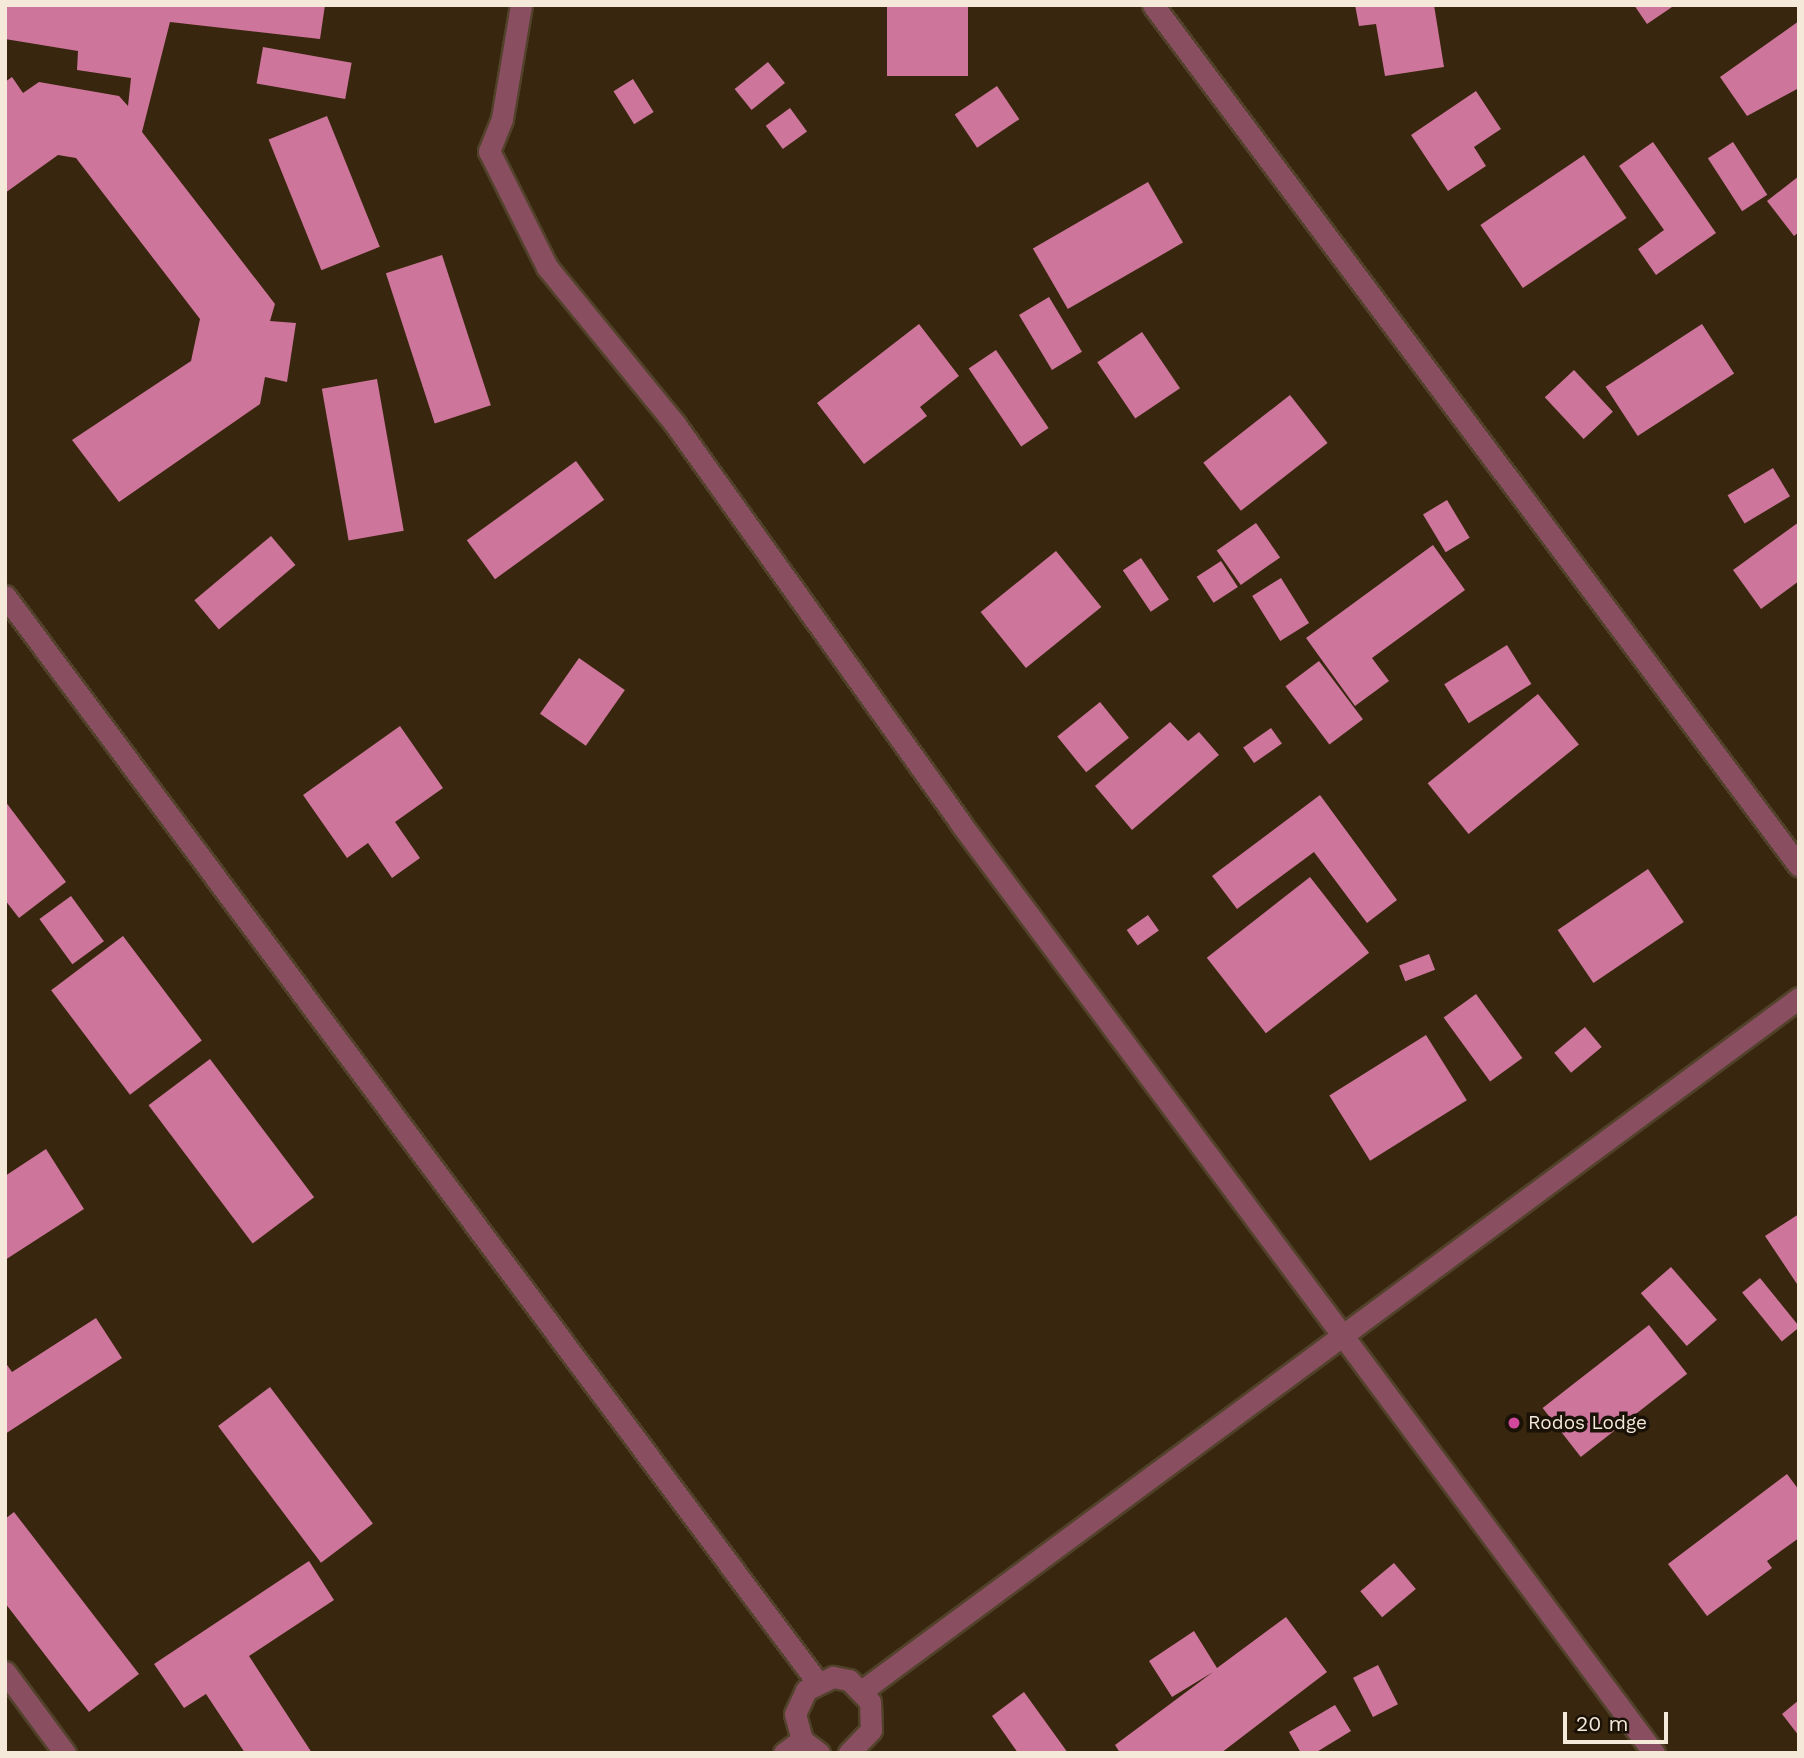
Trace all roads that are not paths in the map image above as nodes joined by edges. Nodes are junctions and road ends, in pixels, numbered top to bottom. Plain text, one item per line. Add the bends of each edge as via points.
1 (521, 5) edge
2 (1153, 5) edge
3 (5, 596) edge
4 (1799, 866) edge
5 (1799, 998) edge
6 (1342, 1334) junction
7 (5, 1672) edge
8 (817, 1682) junction
9 (863, 1690) junction
10 (802, 1740) junction
11 (852, 1752) edge
12 (65, 1753) edge
13 (784, 1753) edge
14 (819, 1753) edge
15 (1654, 1753) edge

1 - 6 street via 502,119 489,151 547,267 675,424 961,824
2 - 4 street
3 - 8 street
5 - 6 street
6 - 9 street
6 - 15 street
7 - 12 street
8 - 9 street via 833,1677
8 - 10 street via 798,1701
9 - 11 street via 870,1702 871,1730
10 - 13 street
10 - 14 street

